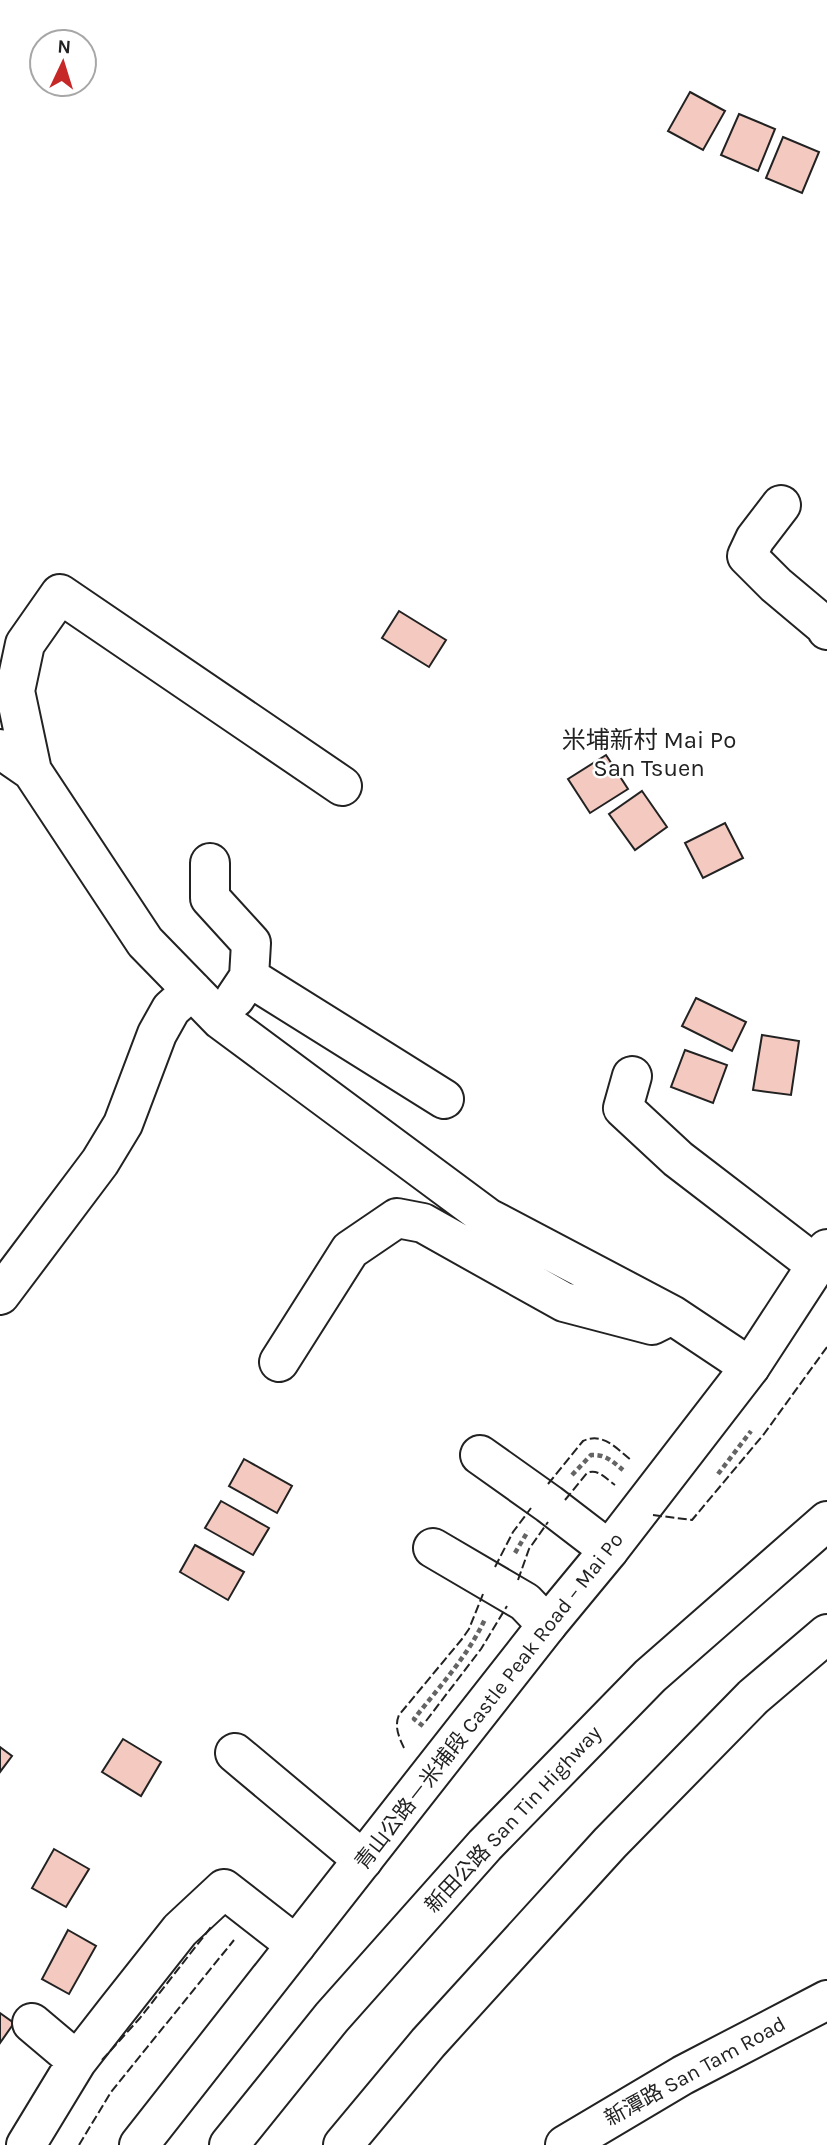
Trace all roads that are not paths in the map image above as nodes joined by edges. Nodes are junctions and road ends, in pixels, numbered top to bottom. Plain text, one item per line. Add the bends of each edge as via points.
1 (781, 505) dead end
2 (827, 630) edge
3 (0, 750) edge
4 (32, 771) junction
5 (342, 786) dead end
6 (210, 863) dead end
7 (249, 977) junction
8 (192, 990) junction
9 (221, 1020) junction
10 (632, 1076) dead end
11 (444, 1099) dead end
12 (821, 1257) edge
13 (0, 1295) edge
14 (672, 1315) junction
15 (279, 1363) dead end
16 (750, 1367) junction
17 (480, 1455) dead end
18 (827, 1521) edge
19 (433, 1548) dead end
20 (608, 1550) junction
21 (547, 1625) junction
22 (827, 1634) edge
23 (235, 1753) dead end
24 (363, 1860) junction
25 (296, 1945) junction
26 (827, 2000) edge
27 (33, 2024) dead end
28 (77, 2061) junction
29 (26, 2145) edge
30 (139, 2145) edge
31 (229, 2145) edge
32 (342, 2145) edge
33 (565, 2145) edge

1 - 2 main road via 747,556
3 - 4 main road
4 - 5 main road via 15,691 25,644 60,594
4 - 8 main road via 145,942
6 - 7 main road via 210,898 251,943
7 - 9 main road
7 - 11 main road
8 - 9 main road
8 - 13 main road via 171,1009 157,1034 123,1124 100,1162
9 - 14 main road via 488,1217
10 - 12 main road via 623,1108 678,1160
12 - 16 main road, 青山公路－米埔段 Castle Peak Road – Mai Po
14 - 15 main road via 652,1325 564,1302 423,1223 397,1218 350,1250
14 - 16 main road
16 - 20 main road, 青山公路－米埔段 Castle Peak Road – Mai Po
17 - 20 main road
18 - 31 main road, 新田公路 San Tin Highway via 650,1676 485,1844 332,2017
19 - 21 main road via 524,1602
20 - 21 main road, 青山公路－米埔段 Castle Peak Road – Mai Po
21 - 24 main road, 青山公路－米埔段 Castle Peak Road – Mai Po
22 - 32 main road via 754,1697 610,1843
23 - 24 main road
24 - 25 main road, 青山公路－米埔段 Castle Peak Road – Mai Po
25 - 28 main road via 224,1889 180,1930
25 - 30 main road, 青山公路－米埔段 Castle Peak Road – Mai Po
26 - 33 main road, 新潭路 San Tam Road via 683,2075
27 - 28 main road
28 - 29 main road

